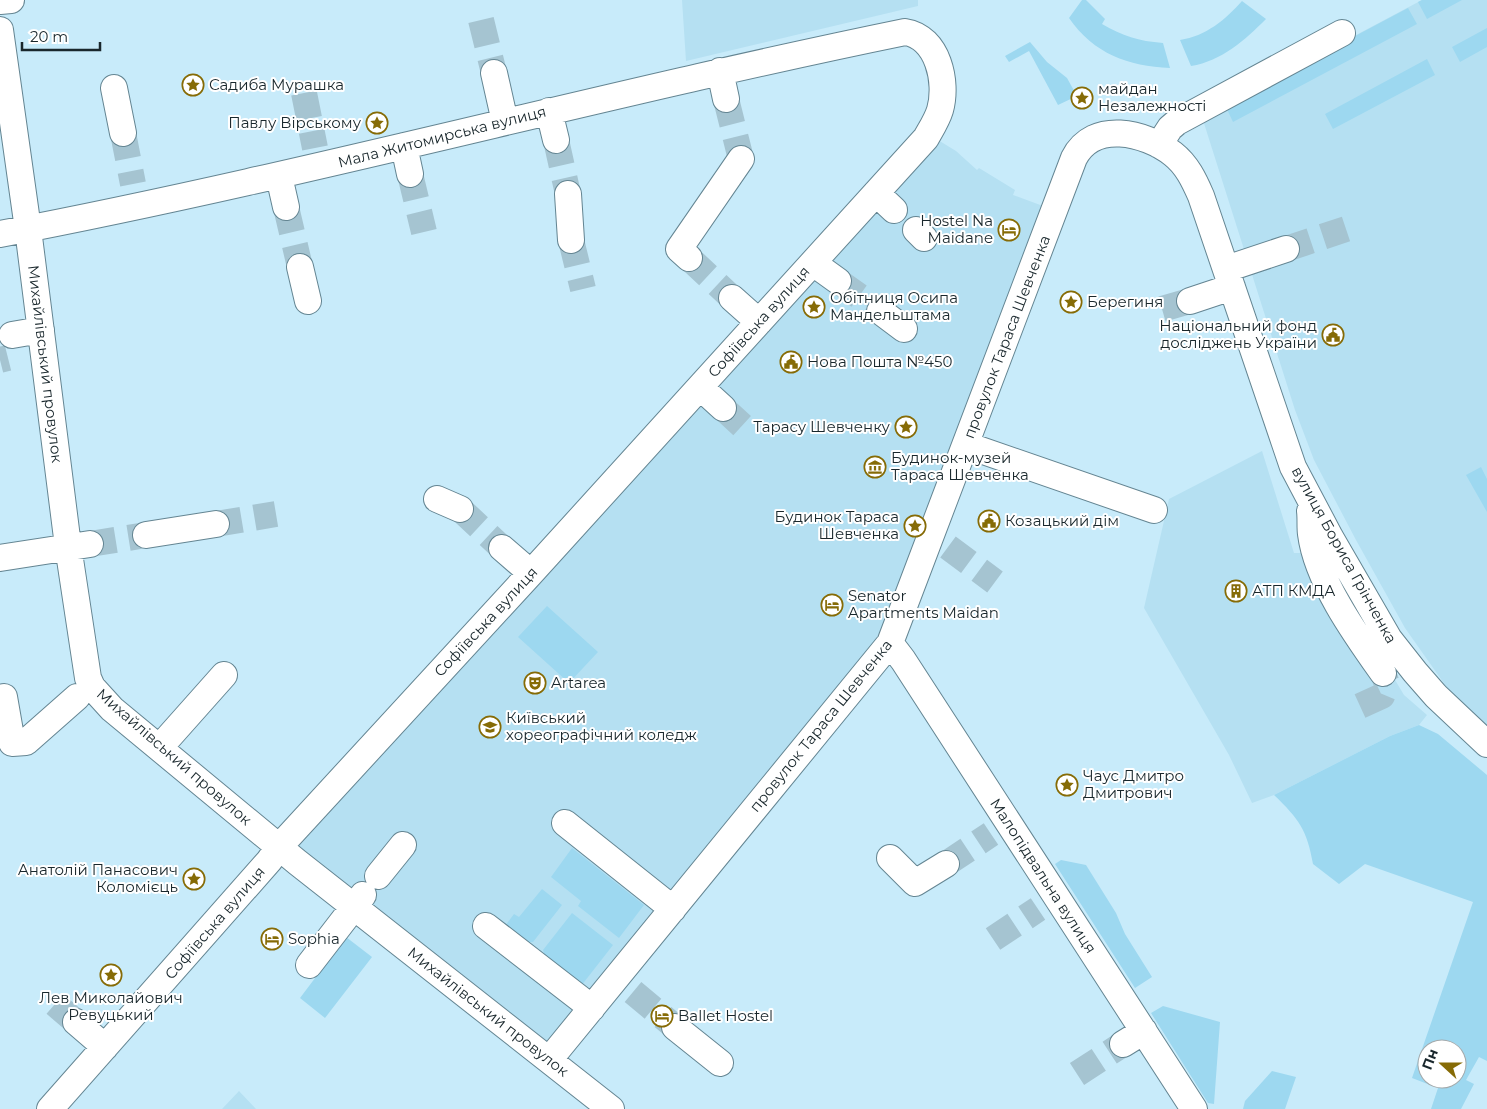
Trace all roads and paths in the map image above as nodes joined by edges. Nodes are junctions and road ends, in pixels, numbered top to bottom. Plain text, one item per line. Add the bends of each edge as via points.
1 (10, 0) edge
2 (0, 1) edge
3 (0, 30) edge
4 (1342, 32) dead end
5 (720, 71) junction
6 (494, 73) tunnel mouth
7 (114, 88) dead end
8 (726, 99) tunnel mouth
9 (549, 111) junction
10 (6, 115) edge
11 (505, 122) junction
12 (123, 133) tunnel mouth
13 (926, 138) joint
14 (556, 140) tunnel mouth
15 (1159, 145) junction
16 (404, 146) junction
17 (741, 159) dead end
18 (1069, 173) joint
19 (410, 174) tunnel mouth
20 (279, 176) junction
21 (568, 194) tunnel mouth
22 (286, 207) tunnel mouth
23 (28, 229) junction
24 (0, 234) edge
25 (571, 240) tunnel mouth
26 (1286, 249) tunnel mouth
27 (689, 258) tunnel mouth
28 (813, 262) junction
29 (300, 267) tunnel mouth
30 (1229, 278) junction
31 (838, 281) tunnel mouth
32 (732, 298) tunnel mouth
33 (308, 301) dead end
34 (1190, 301) tunnel mouth
35 (880, 311) tunnel mouth
36 (759, 322) junction
37 (904, 329) dead end
38 (41, 330) junction
39 (12, 335) tunnel mouth
40 (700, 387) junction
41 (723, 408) tunnel mouth
42 (966, 445) junction
43 (437, 499) dead end
44 (1310, 500) junction
45 (460, 510) tunnel mouth
46 (1154, 510) dead end
47 (216, 524) tunnel mouth
48 (146, 535) tunnel mouth
49 (79, 545) junction
50 (502, 548) tunnel mouth
51 (0, 558) edge
52 (531, 573) junction
53 (890, 644) junction
54 (1383, 673) tunnel mouth
55 (224, 675) dead end
56 (4, 697) dead end
57 (76, 697) dead end
58 (1487, 744) edge
59 (160, 747) junction
60 (565, 823) dead end
61 (403, 845) dead end
62 (279, 847) junction
63 (890, 858) dead end
64 (946, 864) tunnel mouth
65 (365, 892) junction
66 (673, 909) junction
67 (486, 926) dead end
68 (309, 965) dead end
69 (592, 1008) junction
70 (76, 1022) tunnel mouth
71 (675, 1027) tunnel mouth
72 (105, 1047) junction
73 (549, 1060) junction
74 (720, 1063) dead end
75 (50, 1109) edge
76 (612, 1109) edge
77 (1194, 1109) edge

1 - 2 street
3 - 10 street, Михайлівський провулок
4 - 15 street via 1177,122
5 - 8 street
5 - 9 street, Мала Житомирська вулиця
5 - 13 street, Мала Житомирська вулиця via 912,33 924,40 936,59 942,81 940,111
6 - 11 street
7 - 12 street
9 - 11 street, Мала Житомирська вулиця
9 - 14 street
10 - 23 street, Михайлівський провулок
11 - 16 street, Мала Житомирська вулиця
13 - 28 street, Софіївська вулиця via 885,202
15 - 18 street, вулиця Бориса Грінченка via 1127,134 1100,135 1078,150
15 - 30 street, вулиця Бориса Грінченка via 1173,154 1195,180
16 - 19 street
16 - 20 street, Мала Житомирська вулиця
17 - 27 street via 679,249
18 - 42 street, провулок Тараса Шевченка
20 - 22 street
20 - 23 street, Мала Житомирська вулиця via 135,195
21 - 25 street
23 - 24 street, Мала Житомирська вулиця
23 - 38 street, Михайлівський провулок
26 - 30 street
28 - 31 street
28 - 36 street, Софіївська вулиця
29 - 33 street
30 - 34 street
30 - 44 street, вулиця Бориса Грінченка via 1293,467
32 - 36 street
35 - 37 street
36 - 40 street, Софіївська вулиця
38 - 39 street
38 - 49 street, Михайлівський провулок
40 - 41 street
40 - 52 street, Софіївська вулиця
42 - 46 street
42 - 53 street, провулок Тараса Шевченка via 937,550
43 - 45 street
44 - 54 street via 1311,534 1318,559 1351,627
44 - 58 street, вулиця Бориса Грінченка via 1389,638 1436,696
47 - 48 street
49 - 51 street
49 - 59 street, Михайлівський провулок via 88,678 92,688 112,709
50 - 52 street
52 - 62 street, Софіївська вулиця
53 - 66 street, провулок Тараса Шевченка
53 - 77 street, Малопідвальна вулиця via 903,660 1000,829 1133,1038
55 - 59 street
56 - 57 street via 12,743 26,742
59 - 62 street, Михайлівський провулок
60 - 66 street
61 - 65 street
62 - 65 street, Михайлівський провулок
62 - 72 street, Софіївська вулиця
63 - 64 street via 915,882
65 - 68 street
65 - 73 street, Михайлівський провулок
66 - 69 street, провулок Тараса Шевченка via 624,986
67 - 69 street
69 - 73 street, провулок Тараса Шевченка
70 - 72 street
71 - 74 street
72 - 75 street, Софіївська вулиця
73 - 76 street, Михайлівський провулок

